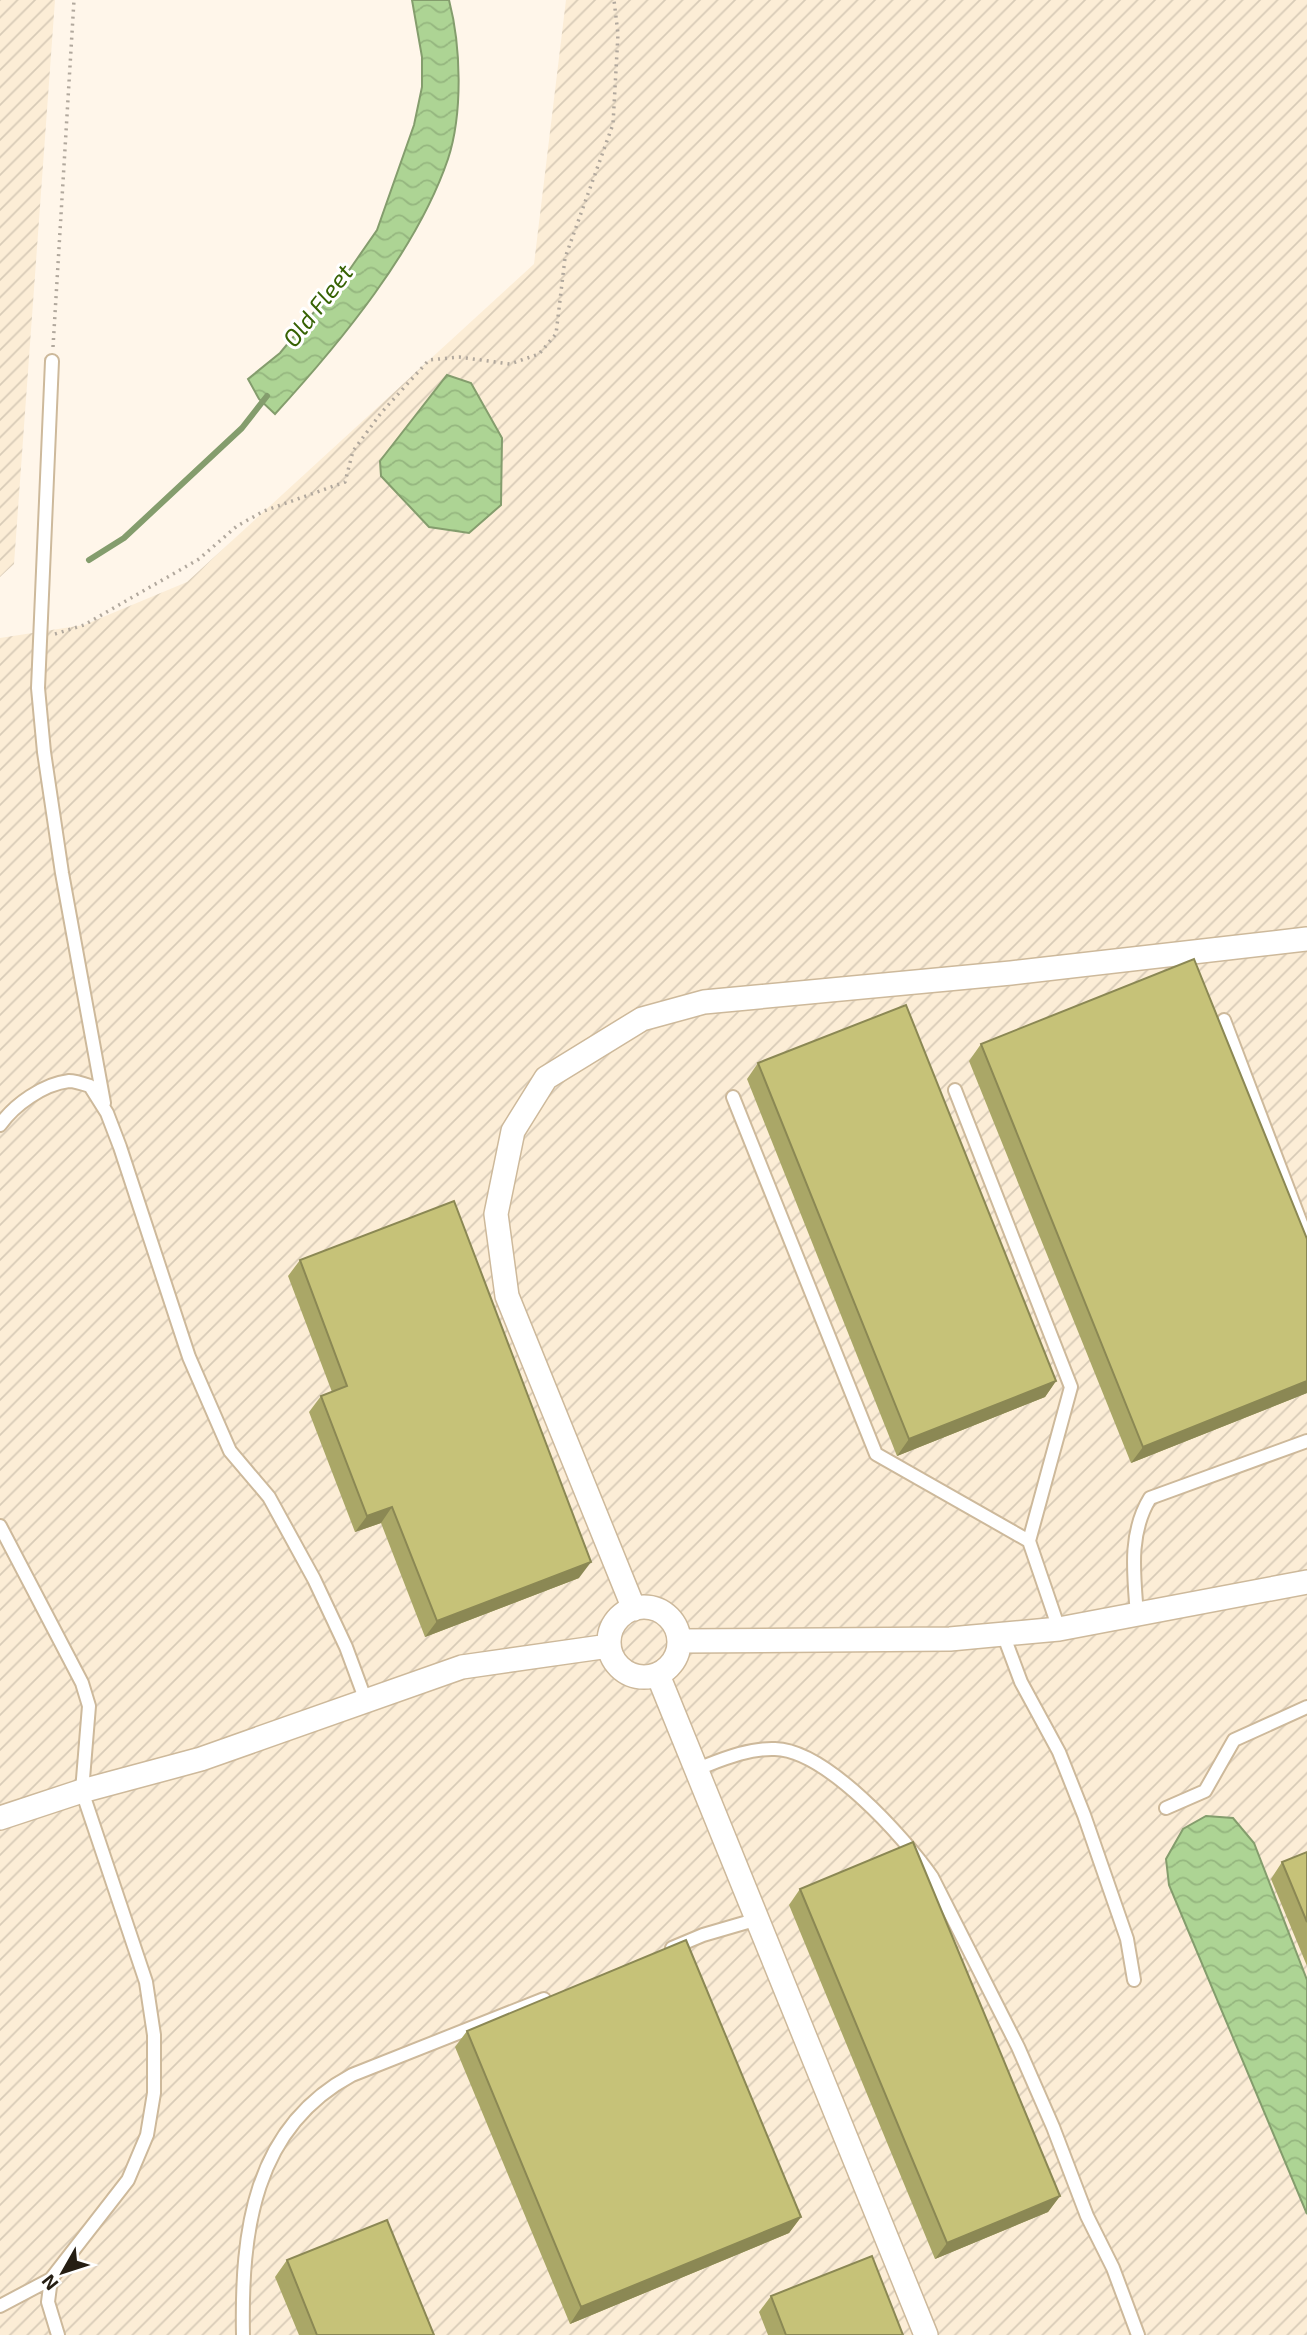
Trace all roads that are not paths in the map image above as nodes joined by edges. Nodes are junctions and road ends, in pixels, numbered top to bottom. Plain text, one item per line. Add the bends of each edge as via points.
1 (52, 361) road end
2 (1307, 939) edge
3 (1224, 1020) dead end
4 (955, 1090) dead end
5 (733, 1097) dead end
6 (107, 1114) junction
7 (0, 1125) edge
8 (1307, 1239) edge
9 (1307, 1441) edge
10 (0, 1526) edge
11 (1029, 1541) junction
12 (1307, 1582) edge
13 (634, 1609) junction
14 (1137, 1615) junction
15 (1059, 1629) junction
16 (1003, 1634) junction
17 (680, 1642) junction
18 (609, 1646) junction
19 (658, 1675) junction
20 (366, 1701) junction
21 (1307, 1707) edge
22 (696, 1769) junction
23 (82, 1791) junction
24 (1166, 1808) dead end
25 (0, 1818) edge
26 (758, 1919) junction
27 (654, 1955) edge
28 (1134, 1980) dead end
29 (556, 1994) edge
30 (51, 2279) junction
31 (0, 2306) edge
32 (58, 2335) edge
33 (243, 2335) edge
34 (926, 2335) edge
35 (1138, 2335) edge

1 - 6 lane via 38,688 61,873
2 - 13 street via 704,1002 642,1019 546,1078 513,1131 496,1214 507,1296
3 - 8 lane
4 - 11 lane via 1071,1387
5 - 11 lane via 876,1454
6 - 7 lane via 90,1086 70,1081 27,1099
6 - 20 lane via 189,1357 230,1451 269,1497 314,1579
9 - 14 lane via 1150,1498 1140,1514 1132,1560
10 - 23 lane via 82,1683 89,1706
11 - 15 lane
12 - 14 street
13 - 17 street via 645,1607 665,1614
13 - 18 street via 615,1623
14 - 15 street
15 - 16 street
16 - 17 street via 950,1639
16 - 28 lane via 1084,1815 1127,1939
17 - 19 street via 674,1662
18 - 19 street via 626,1673 647,1678
18 - 20 street via 462,1667
19 - 22 street
20 - 23 street via 201,1759
21 - 24 lane via 1234,1740 1205,1791
22 - 26 street
22 - 35 lane via 740,1754 776,1749 797,1754 857,1794 915,1852 1018,2047
23 - 25 street
23 - 30 lane via 146,1982 154,2035 154,2093 147,2135 128,2180
26 - 27 lane
26 - 34 street
29 - 33 lane via 352,2074 326,2088 303,2110 284,2132 258,2190 246,2256
30 - 31 lane
30 - 32 lane via 48,2302

